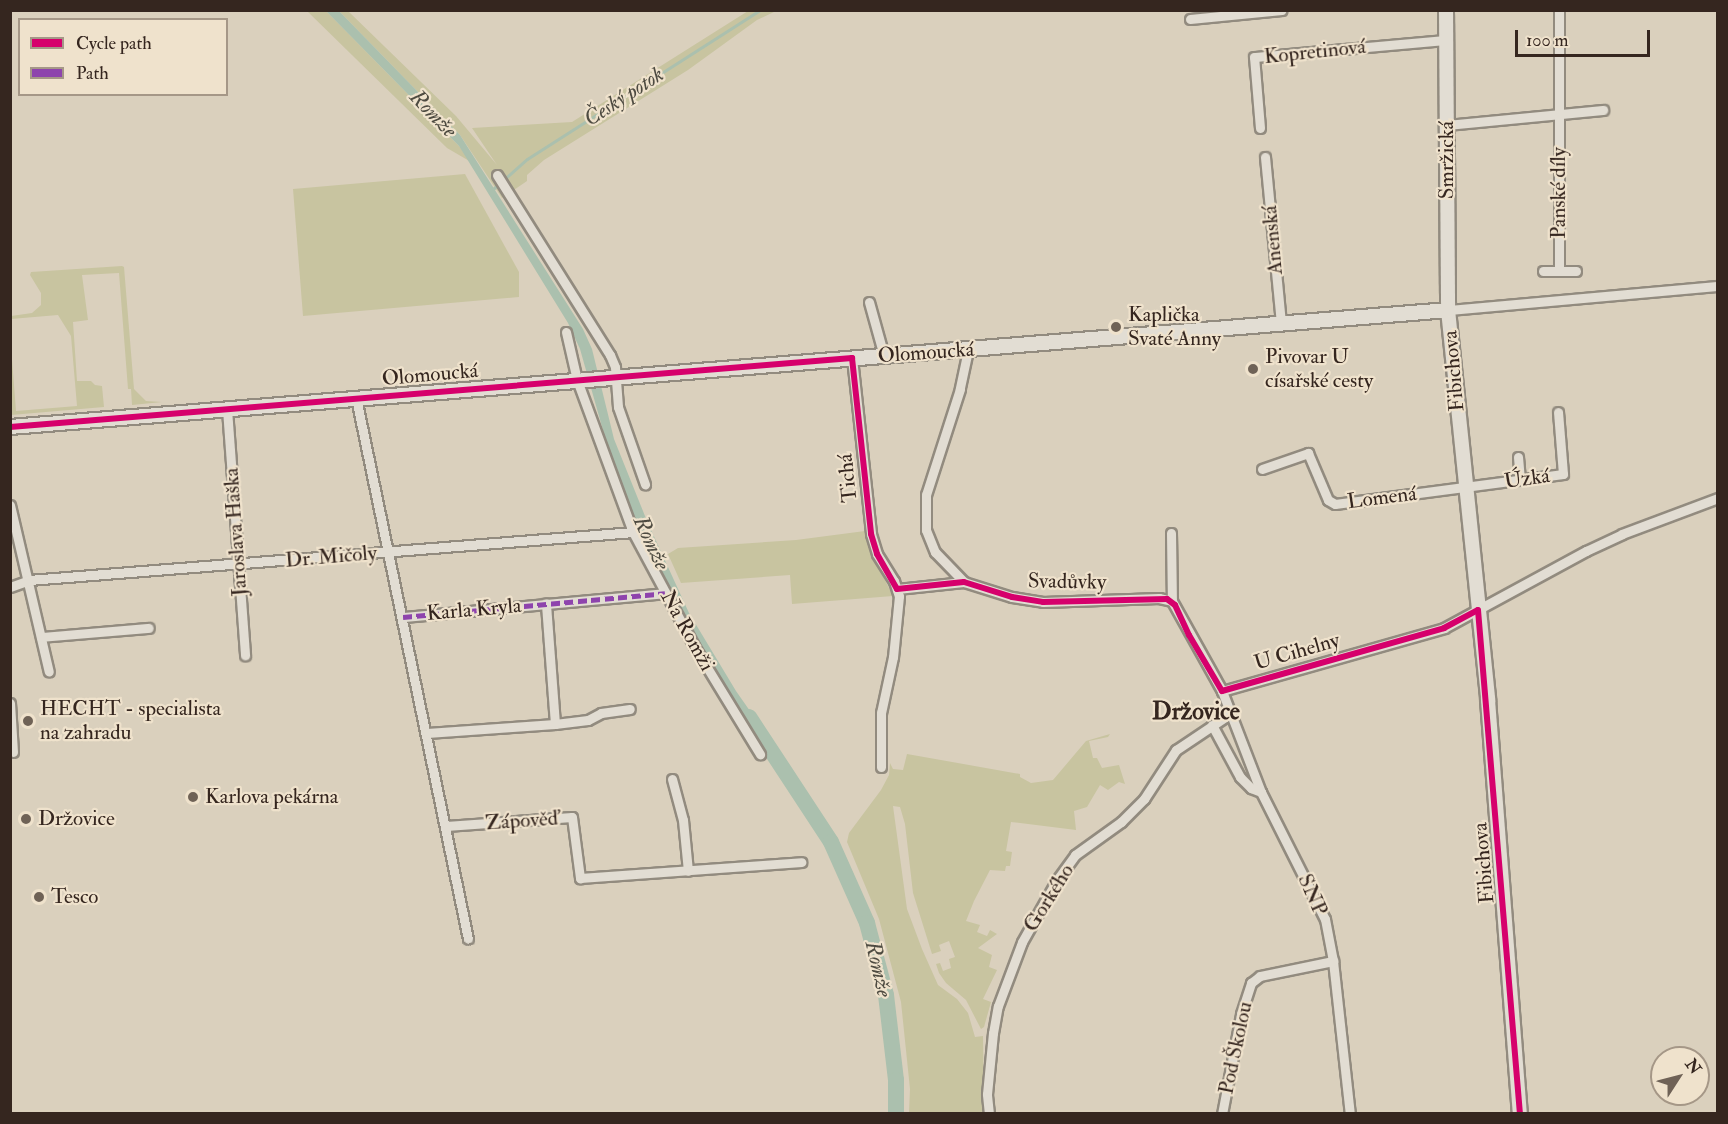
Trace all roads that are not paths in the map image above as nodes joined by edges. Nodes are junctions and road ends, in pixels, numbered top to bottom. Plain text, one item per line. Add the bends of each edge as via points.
1 (1282, 10) edge
2 (1446, 10) edge
3 (1559, 10) edge
4 (1190, 19) dead end
5 (1446, 40) junction
6 (1603, 110) dead end
7 (1559, 114) junction
8 (1446, 125) junction
9 (1260, 128) dead end
10 (1265, 157) dead end
11 (497, 175) dead end
12 (1559, 271) junction
13 (1576, 271) dead end
14 (1543, 272) dead end
15 (1718, 286) edge
16 (869, 302) dead end
17 (1448, 310) junction
18 (1281, 324) junction
19 (566, 332) dead end
20 (968, 350) junction
21 (884, 356) junction
22 (852, 358) junction
23 (612, 377) junction
24 (577, 380) junction
25 (356, 398) junction
26 (227, 409) junction
27 (1558, 412) dead end
28 (10, 427) edge
29 (1518, 457) dead end
30 (1262, 469) dead end
31 (1520, 480) junction
32 (645, 484) dead end
33 (1465, 488) junction
34 (1718, 498) edge
35 (10, 505) edge
36 (633, 532) junction
37 (1171, 533) dead end
38 (389, 552) junction
39 (238, 565) junction
40 (29, 580) junction
41 (964, 582) junction
42 (10, 587) edge
43 (897, 589) junction
44 (665, 593) junction
45 (1172, 601) junction
46 (546, 603) junction
47 (1478, 610) junction
48 (403, 617) junction
49 (149, 628) dead end
50 (41, 637) junction
51 (245, 655) dead end
52 (49, 672) dead end
53 (1222, 691) junction
54 (10, 703) edge
55 (630, 709) dead end
56 (1231, 713) junction
57 (555, 724) junction
58 (1212, 725) junction
59 (12, 727) edge
60 (427, 733) junction
61 (13, 752) dead end
62 (760, 754) dead end
63 (881, 766) dead end
64 (672, 779) dead end
65 (1261, 792) junction
66 (446, 826) junction
67 (801, 862) dead end
68 (688, 871) junction
69 (468, 939) dead end
70 (1333, 961) junction
71 (988, 1113) edge
72 (1222, 1113) edge
73 (1350, 1113) edge
74 (1520, 1113) edge

1 - 4 street
2 - 5 street, Smržická
3 - 7 street, Panské díly
5 - 8 street, Smržická
5 - 9 street, Kopretinová via 1254,57
6 - 7 street, Panské díly
7 - 8 street, Panské díly
7 - 12 street, Panské díly
8 - 17 street, Smržická
10 - 18 street, Anenská
11 - 23 street via 610,355
12 - 13 street
12 - 14 street
15 - 17 street
16 - 21 street
17 - 18 street, Olomoucká
17 - 33 street, Fibichova
18 - 20 street, Olomoucká
19 - 24 street, Na Romži
20 - 21 street, Olomoucká
20 - 41 street, Svadůvky via 960,389 928,485 924,515 932,548
21 - 22 street, Olomoucká
22 - 23 street, Olomoucká
22 - 43 street, Tichá via 871,534 877,554
23 - 24 street, Olomoucká
23 - 32 street via 618,407
24 - 25 street, Olomoucká
24 - 36 street, Na Romži
25 - 26 street, Olomoucká
25 - 38 street
26 - 28 street, Olomoucká
26 - 39 street, Jaroslava Haška
27 - 31 street, Úzká via 1563,474
29 - 31 street
30 - 33 street, Lomená via 1308,453 1328,500 1335,504
31 - 33 street, Úzká
33 - 47 street, Fibichova
34 - 47 street, U Cihelny via 1622,534
35 - 40 street
36 - 38 street, Dr. Mičoly
36 - 44 street, Na Romži
37 - 45 street
38 - 39 street, Dr. Mičoly
38 - 48 street
39 - 40 street, Dr. Mičoly
39 - 51 street, Jaroslava Haška
40 - 42 street, Dr. Mičoly
40 - 50 street
41 - 43 street
41 - 45 street, Svadůvky via 1043,602 1159,598
43 - 63 street, Tichá via 898,621 881,713
44 - 46 street, Karla Kryla
44 - 62 street, Na Romži
45 - 53 street
46 - 48 street, Karla Kryla
46 - 57 street, Karla Kryla
47 - 53 street, U Cihelny via 1444,628
47 - 74 street, Fibichova
48 - 60 street
49 - 50 street
50 - 52 street
53 - 56 street, SNP
54 - 59 street
55 - 57 street
56 - 58 street, Gorkého
56 - 65 street, SNP
57 - 60 street
58 - 65 street via 1240,777
58 - 71 street, Gorkého via 1176,750 1144,799 1121,822 1075,855 1057,880 1022,942 998,1006
59 - 61 street
60 - 66 street
64 - 68 street via 683,820
65 - 70 street, SNP via 1325,919
66 - 68 street, Zápověď via 572,817 580,879
66 - 69 street
67 - 68 street, Zápověď
70 - 72 street, Pod Školou via 1260,976 1251,983
70 - 73 street, SNP

